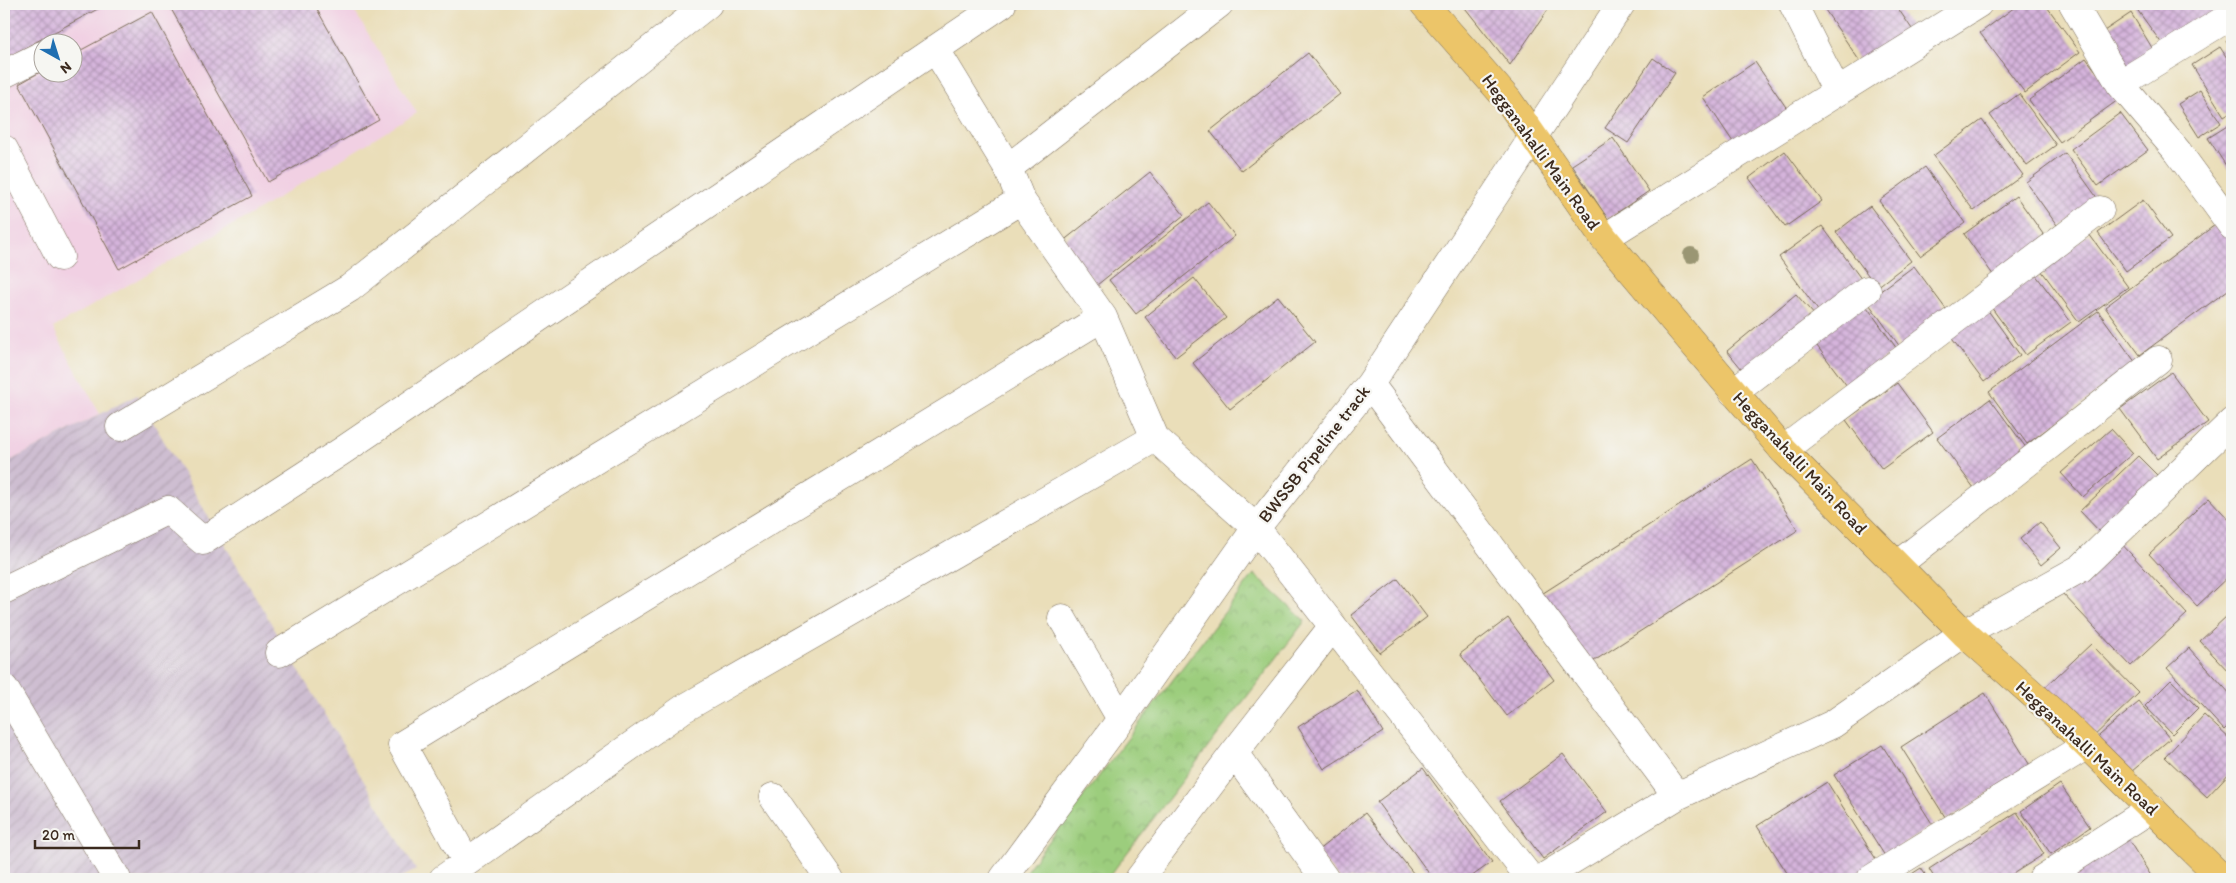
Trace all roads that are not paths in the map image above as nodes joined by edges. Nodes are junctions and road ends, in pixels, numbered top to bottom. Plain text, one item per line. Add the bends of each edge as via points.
1 (708, 4) edge
2 (1002, 4) edge
3 (1219, 4) edge
4 (1424, 4) edge
5 (1621, 4) edge
6 (1793, 4) edge
7 (1978, 4) edge
8 (2073, 4) edge
9 (2232, 15) edge
10 (936, 50) junction
11 (32, 59) edge
12 (4, 74) edge
13 (2120, 84) junction
14 (1837, 92) junction
15 (1533, 135) junction
16 (4, 149) edge
17 (1008, 168) junction
18 (1021, 200) junction
19 (2100, 210) dead end
20 (2232, 226) edge
21 (1604, 238) junction
22 (60, 257) dead end
23 (1867, 290) dead end
24 (1103, 317) junction
25 (2158, 360) dead end
26 (1370, 384) junction
27 (1733, 392) junction
28 (2232, 422) edge
29 (120, 427) dead end
30 (1155, 438) junction
31 (1783, 450) junction
32 (1256, 528) junction
33 (1897, 565) junction
34 (4, 590) edge
35 (1062, 618) dead end
36 (1333, 626) junction
37 (1964, 633) junction
38 (279, 653) dead end
39 (4, 688) edge
40 (1121, 719) junction
41 (2087, 746) junction
42 (1234, 753) junction
43 (1677, 796) junction
44 (773, 797) dead end
45 (2152, 808) junction
46 (466, 861) junction
47 (117, 879) edge
48 (443, 879) edge
49 (830, 879) edge
50 (1003, 879) edge
51 (1139, 879) edge
52 (1325, 879) edge
53 (1531, 879) edge
54 (1541, 879) edge
55 (1871, 879) edge
56 (2042, 879) edge
57 (2223, 879) edge

1 - 29 street via 350,288
2 - 10 street
3 - 17 street
4 - 15 main road, Hegganahalli Main Road via 1508,100
5 - 15 street
6 - 14 street
7 - 14 street
8 - 13 street
9 - 13 street
10 - 17 street
10 - 34 street via 350,446 203,541 168,510
11 - 12 street
13 - 20 street via 2178,152
14 - 21 street
15 - 21 main road, Hegganahalli Main Road
15 - 26 street, BWSSB Pipeline track
16 - 22 street
17 - 18 street
18 - 24 street
18 - 38 street
19 - 31 street
21 - 27 main road, Hegganahalli Main Road
23 - 27 street
24 - 30 street
24 - 46 street via 402,745
25 - 33 street
26 - 32 street, BWSSB Pipeline track
26 - 43 street
27 - 31 main road, Hegganahalli Main Road
28 - 37 street via 2081,568
30 - 32 street
30 - 46 street via 682,709
31 - 33 main road, Hegganahalli Main Road
32 - 36 street, BWSSB Pipeline track
32 - 40 street
33 - 37 main road, Hegganahalli Main Road
35 - 40 street
36 - 42 street
36 - 53 street, BWSSB Pipeline track
37 - 41 main road, Hegganahalli Main Road
37 - 43 street via 1833,724
39 - 47 street
40 - 50 street
41 - 45 main road, Hegganahalli Main Road
41 - 55 street
42 - 51 street
42 - 52 street
43 - 54 street
44 - 49 street
45 - 56 street
45 - 57 main road, Hegganahalli Main Road
46 - 48 street

